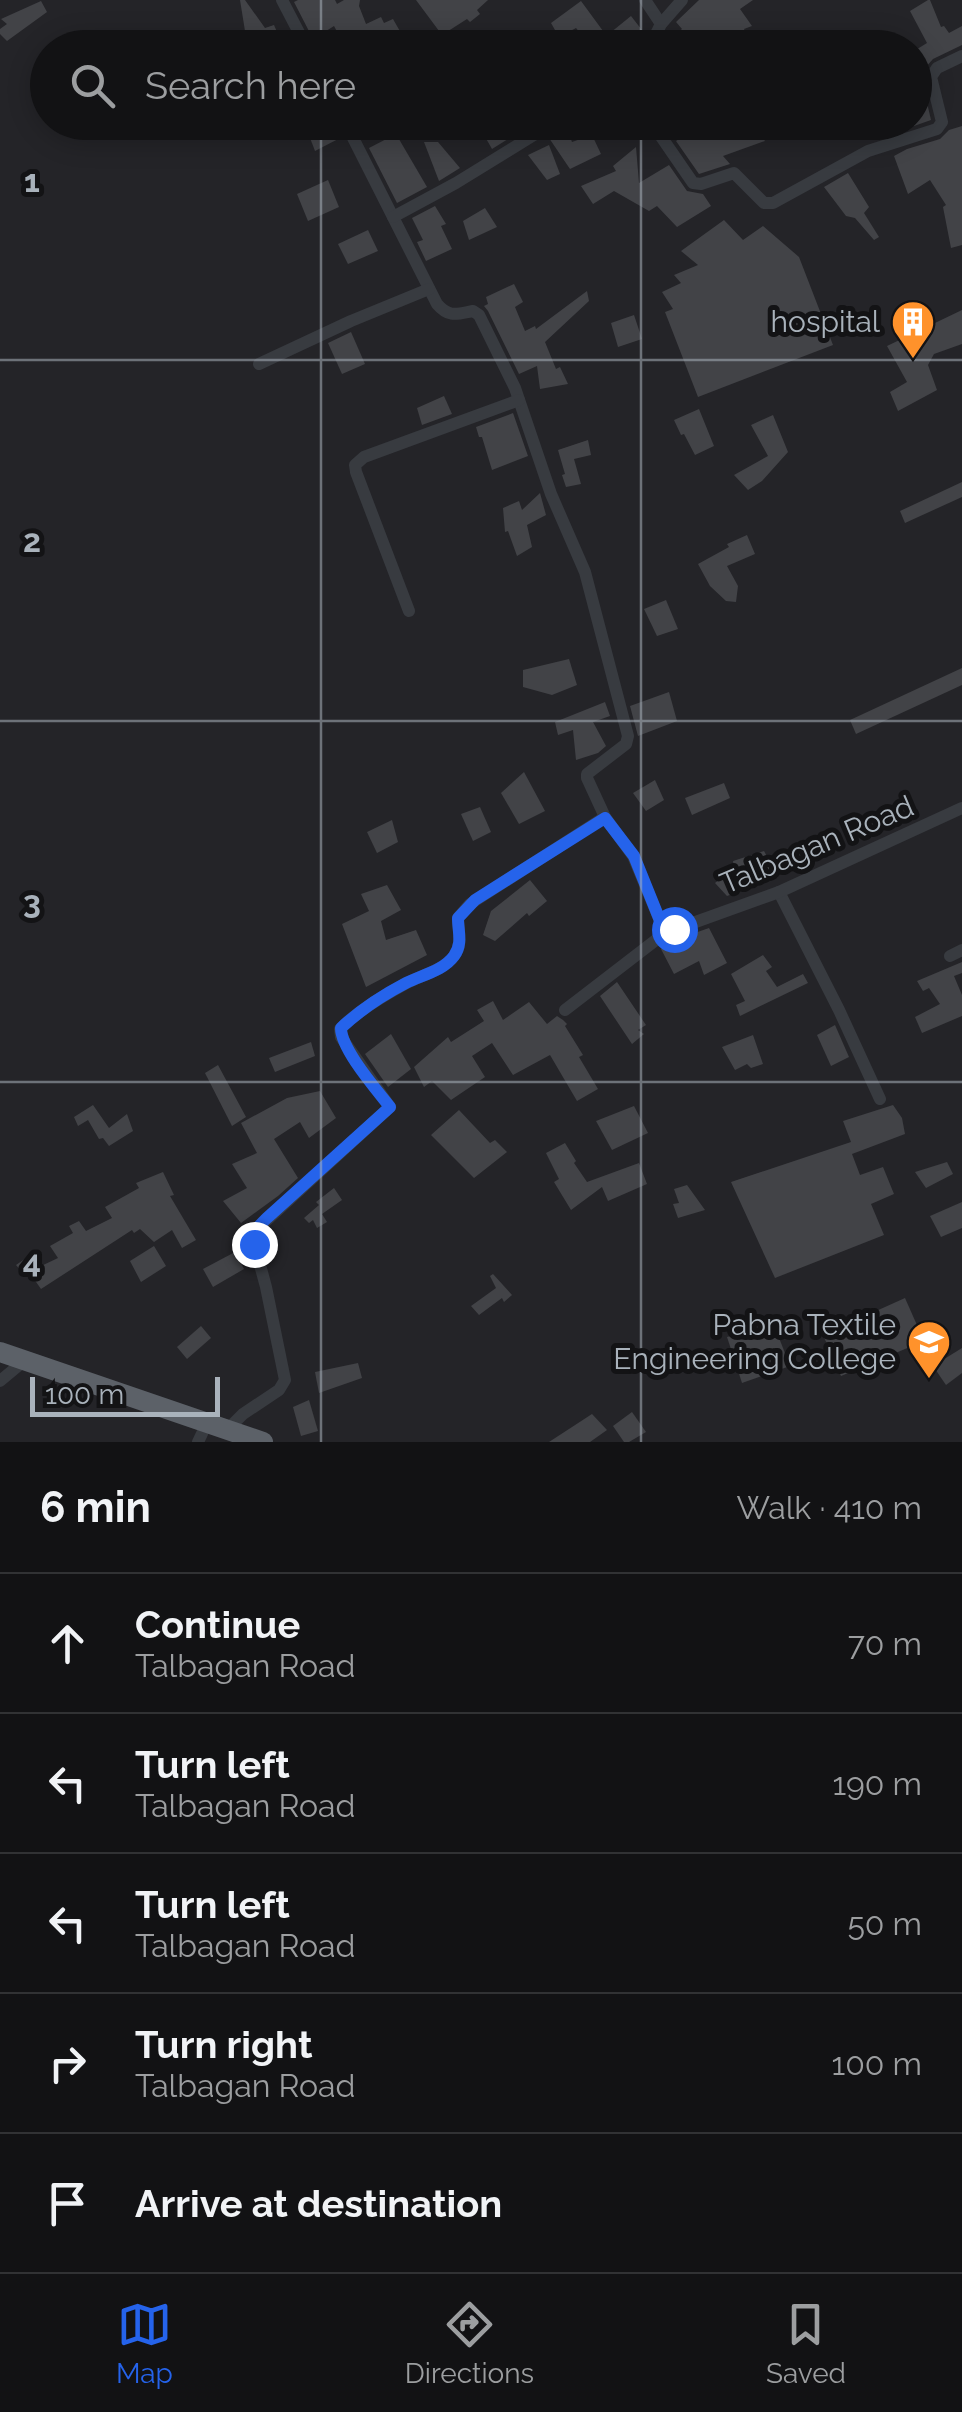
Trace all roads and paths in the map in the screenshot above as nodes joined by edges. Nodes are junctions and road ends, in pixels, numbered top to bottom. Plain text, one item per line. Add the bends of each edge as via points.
1 (282, 0) edge
2 (645, 0) edge
3 (682, 0) edge
4 (661, 24) junction
5 (298, 30) edge
6 (658, 30) edge
7 (962, 56) edge
8 (932, 75) edge
9 (932, 84) edge
10 (932, 131) edge
11 (354, 140) edge
12 (526, 140) edge
13 (663, 140) edge
14 (901, 140) edge
15 (393, 217) junction
16 (429, 289) junction
17 (259, 364) dead end
18 (519, 400) junction
19 (410, 611) dead end
20 (962, 808) edge
21 (605, 818) junction
22 (778, 892) junction
23 (665, 933) junction
24 (564, 1010) dead end
25 (880, 1099) dead end
26 (0, 1352) edge
27 (24, 1362) junction
28 (0, 1382) edge
29 (228, 1429) junction
30 (203, 1433) edge
31 (263, 1442) edge

1 - 5 street
2 - 4 street
3 - 4 street
4 - 6 street
7 - 8 street
9 - 10 street via 942,122
11 - 15 street
12 - 15 street
13 - 14 street via 693,183 734,173 764,203 773,203 868,150
15 - 16 street
16 - 17 street
16 - 18 street via 443,311 479,315
18 - 19 street via 356,464
18 - 21 street via 584,572 628,736 587,774
20 - 22 street, Talbagan Road
21 - 23 street via 634,856
21 - 29 street via 470,904 458,918 454,957 341,1028 390,1107 256,1230 284,1380
22 - 23 street, Talbagan Road
22 - 25 street
23 - 24 street, Talbagan Road
26 - 27 highway
27 - 28 street
27 - 30 highway
29 - 30 highway
29 - 31 highway

